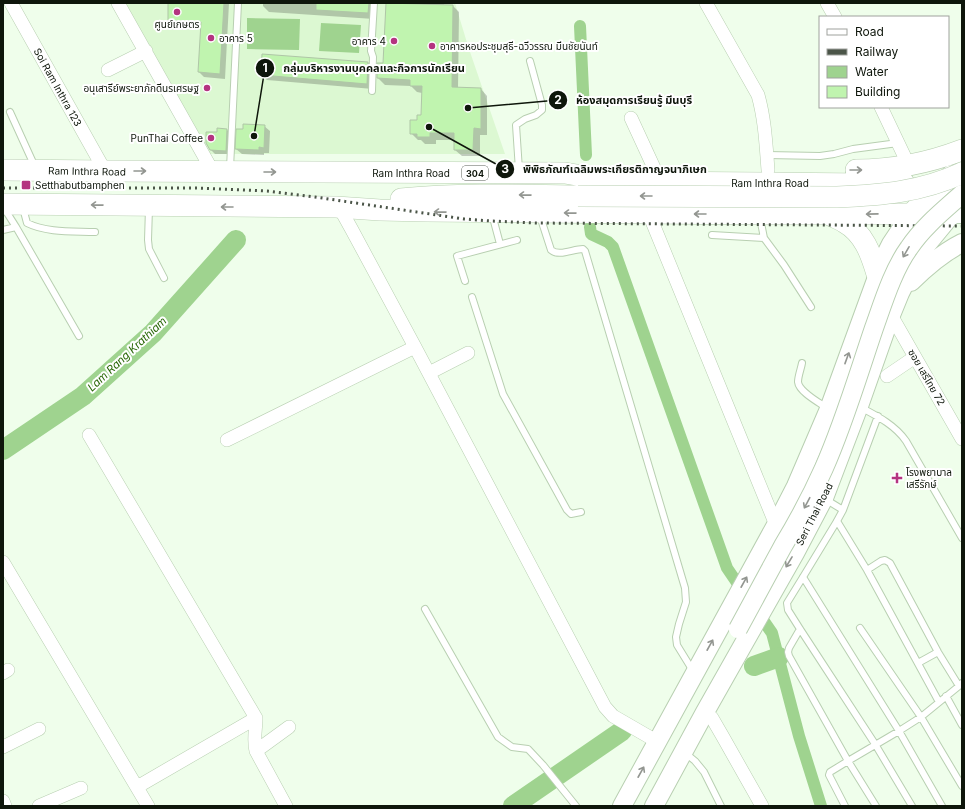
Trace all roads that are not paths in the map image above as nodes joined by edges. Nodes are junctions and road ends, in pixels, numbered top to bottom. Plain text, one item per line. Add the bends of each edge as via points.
1 (11, 3) edge
2 (118, 3) edge
3 (238, 3) edge
4 (374, 3) edge
5 (706, 3) edge
6 (827, 3) edge
7 (834, 16) edge
8 (146, 51) junction
9 (530, 61) dead end
10 (108, 70) dead end
11 (372, 91) dead end
12 (881, 108) edge
13 (10, 112) dead end
14 (631, 118) dead end
15 (898, 143) junction
16 (962, 150) edge
17 (767, 163) junction
18 (909, 166) junction
19 (962, 166) edge
20 (3, 170) edge
21 (37, 170) junction
22 (655, 170) junction
23 (105, 171) junction
24 (222, 172) junction
25 (519, 173) junction
26 (565, 173) junction
27 (956, 178) edge
28 (730, 183) junction
29 (962, 194) edge
30 (9, 205) edge
31 (149, 206) junction
32 (336, 207) junction
33 (959, 211) edge
34 (491, 212) junction
35 (539, 212) junction
36 (649, 214) junction
37 (731, 214) junction
38 (760, 214) junction
39 (911, 214) junction
40 (828, 215) junction
41 (16, 227) junction
42 (3, 230) edge
43 (96, 232) dead end
44 (712, 235) dead end
45 (764, 238) junction
46 (517, 240) dead end
47 (962, 243) edge
48 (500, 244) junction
49 (877, 274) junction
50 (164, 278) dead end
51 (465, 281) dead end
52 (900, 293) junction
53 (472, 297) dead end
54 (811, 307) dead end
55 (891, 315) junction
56 (79, 336) dead end
57 (416, 347) junction
58 (468, 354) dead end
59 (915, 357) junction
60 (802, 363) dead end
61 (429, 373) junction
62 (887, 376) dead end
63 (859, 406) junction
64 (829, 409) junction
65 (878, 416) junction
66 (819, 431) junction
67 (89, 435) dead end
68 (962, 439) edge
69 (227, 440) dead end
70 (845, 443) junction
71 (824, 498) junction
72 (843, 510) junction
73 (581, 512) dead end
74 (837, 521) junction
75 (776, 525) junction
76 (962, 538) edge
77 (3, 562) edge
78 (867, 570) junction
79 (802, 577) junction
80 (787, 585) junction
81 (425, 609) dead end
82 (860, 628) dead end
83 (800, 629) junction
84 (741, 636) junction
85 (938, 652) junction
86 (918, 663) junction
87 (695, 673) junction
88 (960, 685) edge
89 (946, 696) junction
90 (939, 702) junction
91 (705, 712) junction
92 (921, 717) junction
93 (256, 718) junction
94 (962, 725) edge
95 (288, 728) dead end
96 (39, 729) dead end
97 (899, 731) junction
98 (658, 742) junction
99 (875, 744) junction
100 (3, 747) edge
101 (256, 751) junction
102 (683, 751) junction
103 (848, 761) junction
104 (962, 786) edge
105 (81, 788) dead end
106 (137, 788) junction
107 (3, 801) edge
108 (5, 806) edge
109 (39, 806) edge
110 (148, 806) edge
111 (286, 806) edge
112 (576, 806) edge
113 (622, 806) edge
114 (640, 806) edge
115 (654, 806) edge
116 (721, 806) edge
117 (762, 806) edge
118 (845, 806) edge
119 (876, 806) edge
120 (912, 806) edge
121 (942, 806) edge

1 - 23 street, Soi Ram Inthra 123
2 - 8 street
3 - 24 lane
4 - 11 lane
5 - 17 street via 758,95 766,132
6 - 7 street
8 - 10 street
8 - 24 street
9 - 25 lane via 542,110 516,125
12 - 15 street
13 - 21 lane
14 - 22 street
15 - 17 lane
15 - 18 street
16 - 18 highway
17 -> 18 highway via 872,170
17 - 22 highway
19 - 27 highway
20 - 21 highway, Ram Inthra Road / 304
21 - 23 highway, Ram Inthra Road / 304
22 - 26 highway
23 -> 24 highway, Ram Inthra Road / 304
24 -> 25 highway, Ram Inthra Road / 304
25 - 26 highway, Ram Inthra Road / 304
26 - 28 highway, Ram Inthra Road / 304 via 636,182
27 - 28 highway, Ram Inthra Road / 304 via 872,184
27 -> 32 highway, bridge via 900,192 837,197 463,195
27 - 39 highway
28 - 37 highway
29 -> 84 main road, bridge via 937,216 908,248 887,293 824,468
31 -> 30 highway
30 - 41 lane
30 - 43 lane via 27,223 35,227
32 -> 31 highway
31 - 50 lane via 149,249
34 -> 32 highway
32 - 57 street via 342,212
33 - 39 highway
33 - 52 main road, Seri Thai Road via 918,257
34 - 35 highway
34 - 48 lane
36 -> 35 highway
35 - 87 lane via 551,250 558,253 579,249 585,251 686,588 686,602 678,624 676,645
37 -> 36 highway
36 - 75 street
37 - 38 highway
38 - 40 highway
38 - 45 lane
39 -> 40 highway
39 - 49 main road via 891,244
40 - 49 highway via 844,222 860,235
41 - 42 lane
41 - 56 lane
44 - 45 lane
45 - 54 lane
46 - 48 lane
47 - 52 main road via 925,268
48 - 51 lane via 457,256
64 -> 49 main road
52 - 55 main road, Seri Thai Road
53 - 73 lane via 503,394 567,510 571,514
55 - 59 street, ซอย เสรีไทย 72
55 - 63 main road, Seri Thai Road
57 - 61 street
57 - 69 street
58 - 61 street
59 - 62 street
59 - 68 street, ซอย เสรีไทย 72
60 - 64 lane via 798,383 800,387
61 - 98 street via 605,707 613,716
63 - 65 lane
63 - 70 main road, Seri Thai Road
64 - 66 main road
65 - 72 lane
65 - 76 lane via 902,434
66 - 70 main road via 836,431
66 - 75 main road
67 - 93 street
70 - 71 main road, Seri Thai Road
71 - 72 lane
71 -> 80 main road, Seri Thai Road via 794,552
72 - 74 lane
74 - 78 lane
74 - 79 lane
87 -> 75 main road
77 - 106 street
78 - 85 lane via 881,561 890,563
78 - 86 lane
79 - 80 lane
79 - 97 lane
80 - 83 lane via 787,606
80 - 84 main road, Seri Thai Road via 767,601
81 - 112 lane via 498,737 512,748 528,749
82 - 92 lane
83 - 99 lane
83 - 103 lane via 789,648 789,656
84 - 91 main road, Seri Thai Road
84 - 114 main road
85 - 86 lane
85 - 88 lane
86 - 90 lane
87 - 98 main road
88 - 89 lane
89 - 90 lane
89 - 94 lane
90 - 92 lane
91 - 102 main road, Seri Thai Road
91 - 117 street via 724,737
92 - 97 lane
92 - 104 lane
93 - 101 street
93 - 106 street
95 - 101 street
96 - 100 street
97 - 99 lane
97 - 121 lane
113 -> 98 main road
99 - 103 lane
99 - 120 lane
101 - 111 street
102 - 115 main road, Seri Thai Road
102 - 116 lane via 704,772
103 - 118 lane via 829,775
103 - 119 lane
105 - 109 street
106 - 110 street
107 - 108 street

